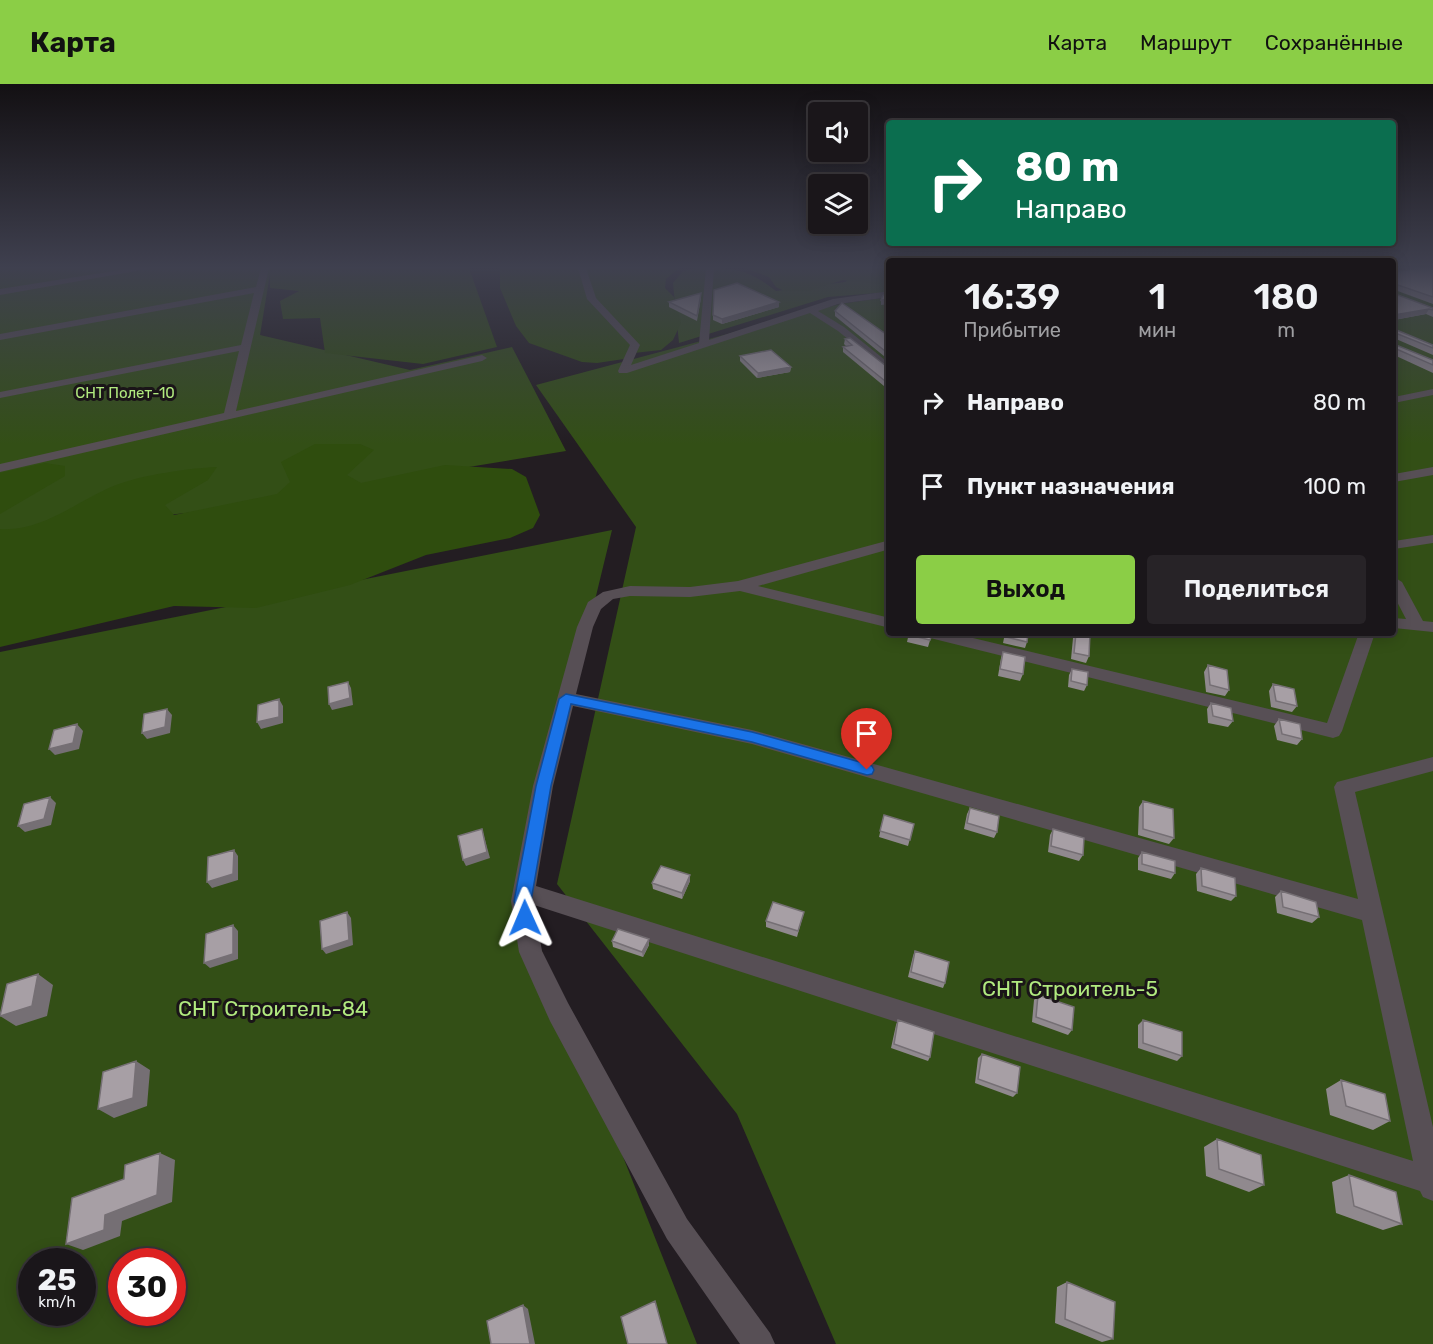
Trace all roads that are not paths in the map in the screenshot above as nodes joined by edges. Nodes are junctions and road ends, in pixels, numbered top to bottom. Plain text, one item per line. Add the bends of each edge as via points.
1 (55, 327) edge
2 (251, 327) edge
3 (617, 327) edge
4 (705, 327) edge
5 (757, 327) edge
6 (838, 327) edge
7 (0, 337) edge
8 (704, 344) junction
9 (246, 347) junction
10 (482, 358) dead end
11 (886, 367) edge
12 (1433, 392) edge
13 (0, 395) edge
14 (1396, 400) edge
15 (1433, 404) edge
16 (1396, 411) edge
17 (229, 415) junction
18 (0, 468) edge
19 (1433, 471) edge
20 (1396, 478) edge
21 (1433, 539) edge
22 (886, 545) edge
23 (1396, 545) edge
24 (1396, 585) edge
25 (739, 586) junction
26 (886, 622) edge
27 (1396, 623) edge
28 (1425, 626) edge
29 (942, 636) edge
30 (1366, 636) edge
31 (566, 699) junction
32 (1433, 764) edge
33 (524, 892) junction
34 (1372, 913) junction
35 (1432, 1184) edge
36 (759, 1344) edge

1 - 7 street
2 - 9 street
3 - 8 street via 634,345 623,371
4 - 8 street
5 - 8 street
6 - 11 street
9 - 13 street
9 - 17 street
10 - 17 street
12 - 14 street
15 - 16 street
17 - 18 street
19 - 20 street
21 - 23 street
22 - 25 street
24 - 28 street
25 - 26 street
25 - 31 street via 608,595 594,606 585,627
27 - 28 street
29 - 30 street via 1333,731
31 - 33 street via 543,786
31 - 34 street via 752,737
32 - 34 street via 1344,787
33 - 35 street
33 - 36 street via 522,901 531,952 559,1012 677,1229
34 - 35 street

